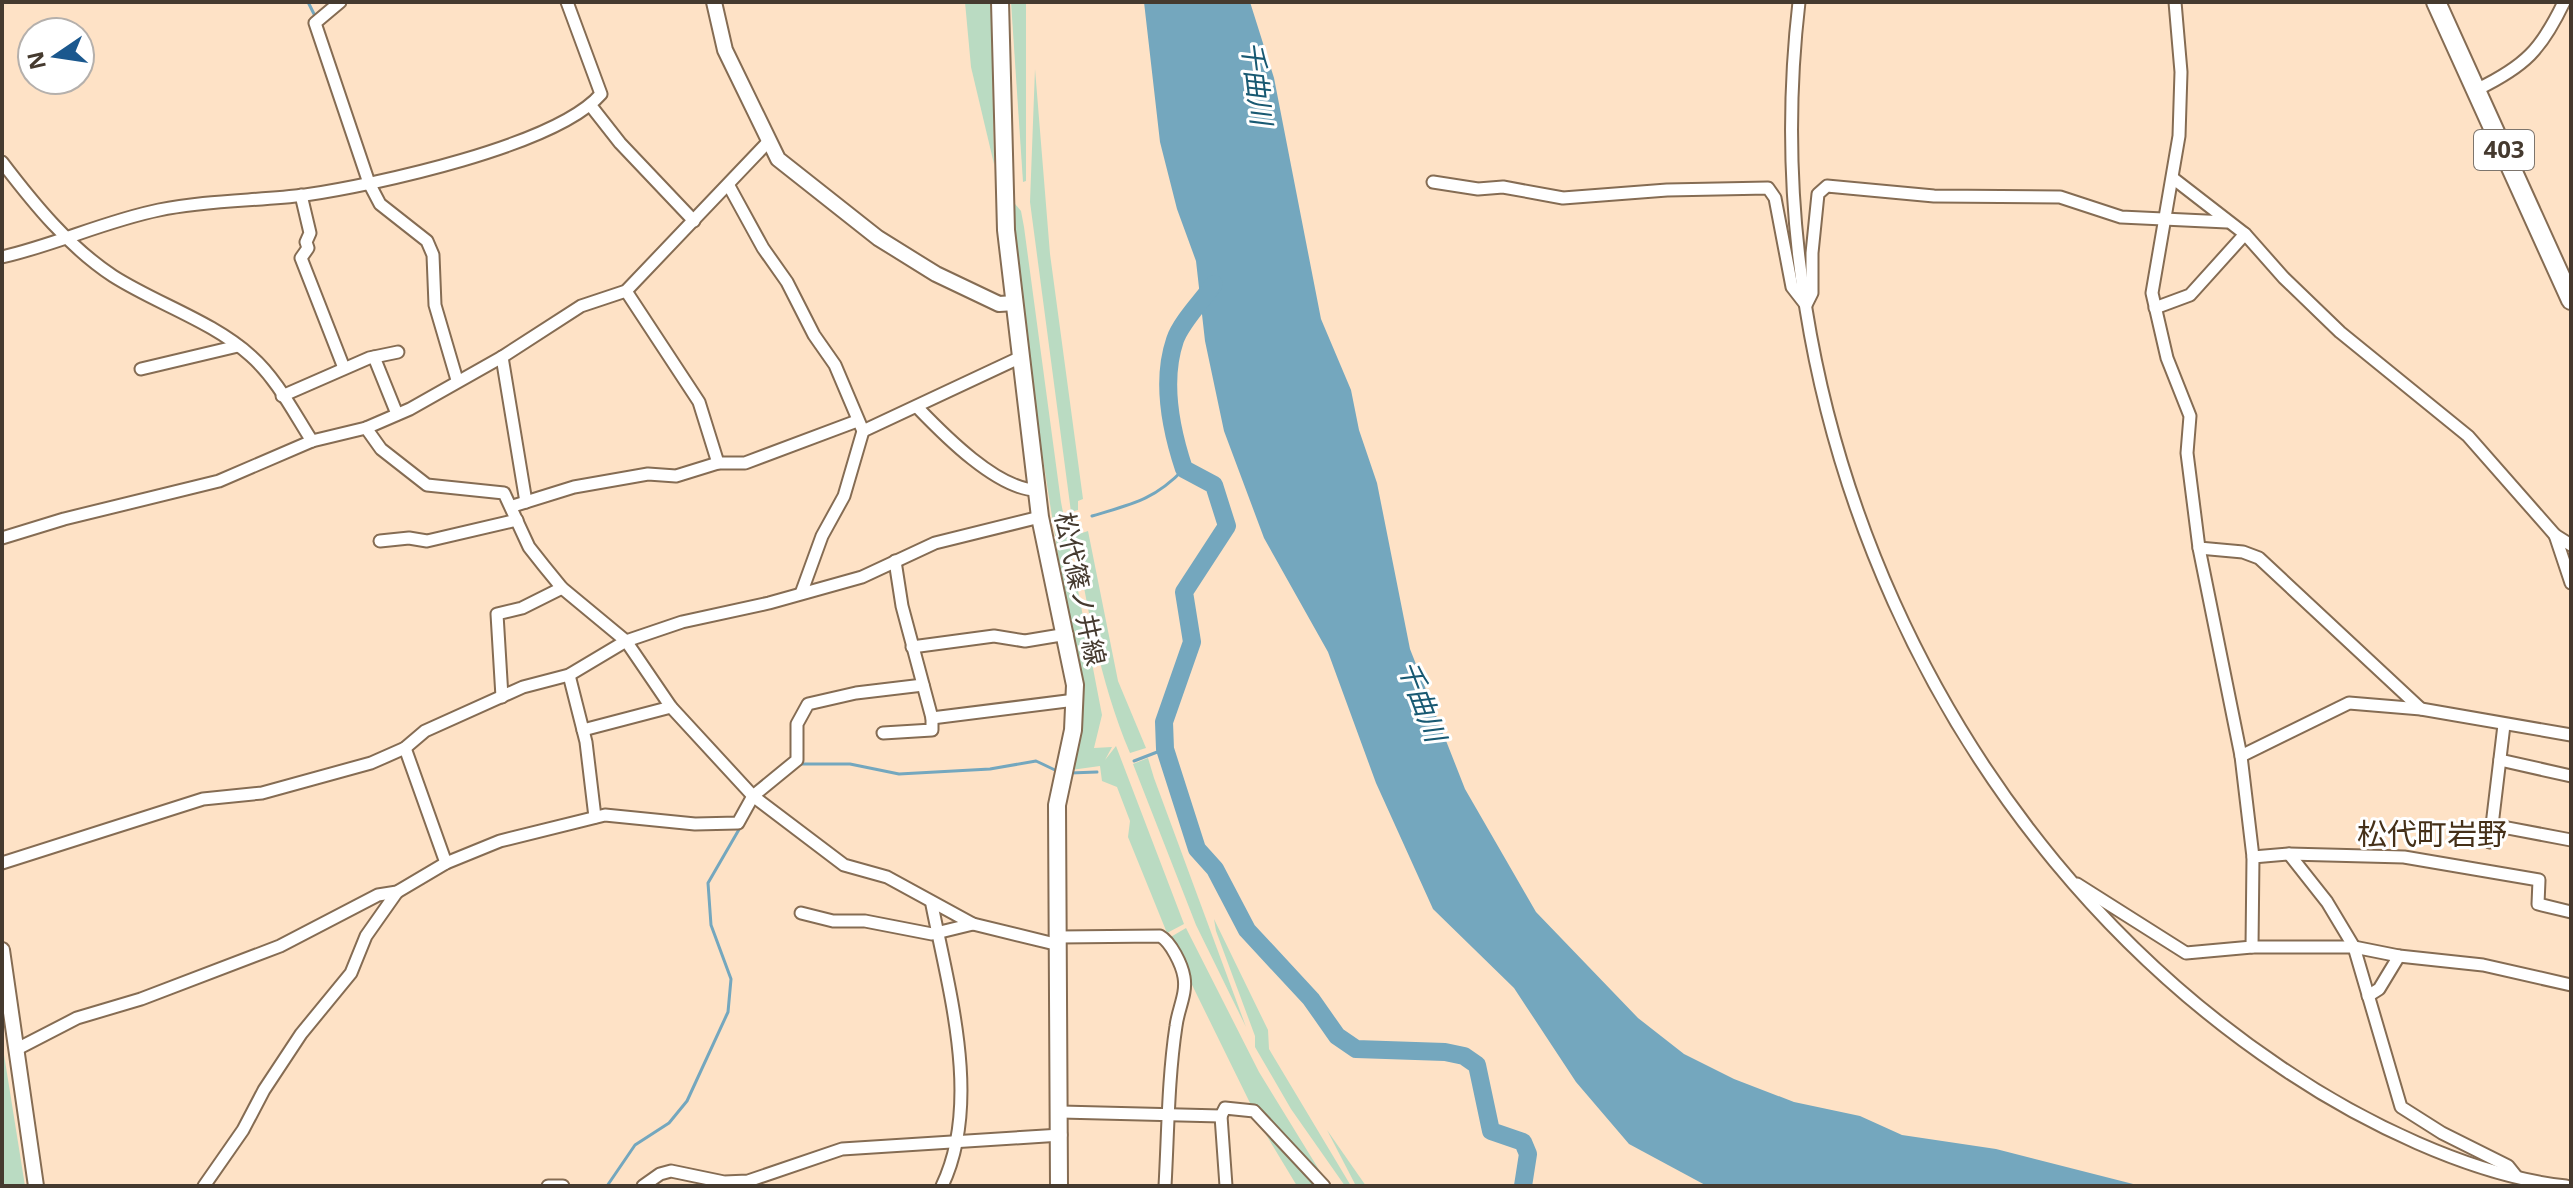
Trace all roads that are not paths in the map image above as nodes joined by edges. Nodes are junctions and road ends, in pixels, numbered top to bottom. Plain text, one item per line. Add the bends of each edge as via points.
1 (340, 2) edge
2 (567, 2) edge
3 (714, 2) edge
4 (1000, 2) edge
5 (1799, 2) edge
6 (2175, 2) edge
7 (2436, 2) edge
8 (2564, 2) edge
9 (2478, 89) junction
10 (591, 106) junction
11 (768, 142) junction
12 (2, 162) edge
13 (2174, 179) junction
14 (1433, 182) dead end
15 (369, 183) junction
16 (729, 186) junction
17 (301, 195) junction
18 (694, 221) junction
19 (2167, 221) junction
20 (2227, 222) junction
21 (2245, 234) junction
22 (66, 237) junction
23 (2, 257) edge
24 (626, 291) junction
25 (2571, 300) edge
26 (1015, 303) junction
27 (1806, 305) junction
28 (2155, 308) junction
29 (238, 346) junction
30 (398, 352) dead end
31 (374, 357) junction
32 (502, 357) junction
33 (1021, 357) junction
34 (344, 368) junction
35 (141, 369) dead end
36 (457, 380) junction
37 (282, 396) junction
38 (918, 408) junction
39 (397, 414) junction
40 (860, 426) junction
41 (366, 428) junction
42 (312, 441) junction
43 (718, 463) junction
44 (1036, 490) junction
45 (526, 502) junction
46 (513, 506) junction
47 (1040, 517) junction
48 (517, 520) junction
49 (2555, 535) junction
50 (2, 538) edge
51 (380, 541) dead end
52 (2571, 545) edge
53 (2199, 548) junction
54 (895, 561) junction
55 (2571, 583) edge
56 (562, 588) junction
57 (802, 591) junction
58 (1067, 634) junction
59 (626, 641) junction
60 (912, 647) junction
61 (569, 675) junction
62 (923, 685) junction
63 (502, 697) junction
64 (1075, 700) junction
65 (671, 707) junction
66 (2421, 709) junction
67 (932, 718) junction
68 (2504, 725) junction
69 (583, 730) junction
70 (883, 733) dead end
71 (2571, 735) edge
72 (405, 748) junction
73 (2241, 756) junction
74 (2500, 760) junction
75 (2571, 776) edge
76 (753, 796) junction
77 (595, 817) junction
78 (2492, 825) junction
79 (2571, 840) edge
80 (2490, 842) dead end
81 (2289, 854) junction
82 (2253, 857) junction
83 (2, 863) edge
84 (446, 863) junction
85 (2070, 880) junction
86 (397, 892) junction
87 (932, 905) junction
88 (2571, 912) edge
89 (801, 913) dead end
90 (973, 924) junction
91 (938, 934) junction
92 (1059, 941) junction
93 (2252, 947) junction
94 (2354, 947) junction
95 (2, 950) edge
96 (2399, 956) junction
97 (2571, 985) edge
98 (2368, 996) junction
99 (17, 1049) junction
100 (1061, 1112) junction
101 (1169, 1113) junction
102 (1221, 1116) junction
103 (1061, 1135) junction
104 (954, 1140) junction
105 (2516, 1176) junction
106 (36, 1186) edge
107 (204, 1186) edge
108 (548, 1186) edge
109 (563, 1186) edge
110 (643, 1186) edge
111 (942, 1186) edge
112 (1059, 1186) edge
113 (1165, 1186) edge
114 (1226, 1186) edge
115 (1324, 1186) edge
116 (2566, 1186) edge

1 - 15 street via 315,23
2 - 10 street via 599,82 601,94
3 - 11 street via 725,50
4 - 26 main road, 松代篠ノ井線 via 1004,185
5 - 27 street via 1790,106 1794,208
6 - 13 street via 2181,72
7 - 9 highway, 403
8 - 9 street via 2530,58
9 - 25 highway, 403
10 - 15 street via 509,145
10 - 18 street
11 - 16 street
11 - 26 street via 778,159 878,238 974,294 999,304
12 - 22 street
13 - 19 street
13 - 20 street
14 - 27 street via 1563,198 1768,188 1775,198 1792,287
15 - 17 street
15 - 36 street via 380,204 427,241 433,255 435,305
16 - 18 street
16 - 40 street via 835,365
17 - 22 street via 161,209
17 - 34 street via 310,233 301,258
18 - 24 street
19 - 20 street
19 - 27 street via 2121,217 2060,197 1934,196 1827,186 1818,194 1812,293
19 - 28 street via 2152,293
20 - 21 street
21 - 28 street via 2190,295
21 - 49 street via 2340,332 2468,436
22 - 23 street
22 - 29 street via 113,276
24 - 32 street via 581,306
24 - 43 street via 699,402
26 - 33 main road, 松代篠ノ井線
27 - 85 street via 1852,501 1885,584 1950,716 2002,797
28 - 53 street via 2190,416 2187,453
29 - 35 street
29 - 37 street via 266,371
30 - 31 street
31 - 34 street
31 - 39 street
32 - 36 street
32 - 45 street
33 - 38 street
33 - 44 main road, 松代篠ノ井線
34 - 37 street
36 - 39 street
37 - 42 street
38 - 40 street
38 - 44 street via 979,463
39 - 41 street
40 - 43 street via 745,463
40 - 57 street via 844,496
41 - 42 street
41 - 46 street via 381,449 427,485 504,493
42 - 50 street via 219,481
43 - 45 street via 676,476 648,474 574,487
44 - 47 main road, 松代篠ノ井線
45 - 46 street
46 - 48 street
47 - 54 street via 935,543
47 - 58 main road, 松代篠ノ井線
48 - 51 street via 427,541
48 - 56 street via 529,547
49 - 52 street
49 - 55 street
53 - 66 street via 2259,558
53 - 73 street
54 - 57 street via 862,577
54 - 60 street
56 - 59 street
56 - 63 street via 497,614
57 - 59 street
58 - 60 street via 1025,641 994,636
58 - 64 main road, 松代篠ノ井線
59 - 61 street
59 - 65 street
60 - 62 street
61 - 63 street
61 - 69 street
62 - 67 street
62 - 76 street via 808,704 797,724 797,760
63 - 72 street via 425,731
64 - 67 street
64 - 92 main road, 松代篠ノ井線 via 1057,805
65 - 69 street
65 - 76 street
66 - 68 street
66 - 73 street via 2349,703
67 - 70 street via 932,730
68 - 71 street
68 - 74 street
69 - 77 street
72 - 83 street via 295,786 203,799
72 - 84 street
73 - 82 street
74 - 75 street
74 - 78 street
76 - 77 street via 738,823
76 - 87 street via 827,855 887,877
77 - 84 street via 514,836
78 - 79 street
78 - 80 street
81 - 82 street
81 - 88 street via 2404,857 2539,880 2538,904
81 - 94 street
82 - 93 street
84 - 86 street
85 - 93 street via 2186,953
85 - 105 street via 2111,926 2206,1013 2325,1098 2438,1150
86 - 99 street via 378,895 280,946 77,1018
86 - 107 street via 366,936 351,973 288,1052
87 - 90 street
87 - 91 street
89 - 91 street
90 - 91 street
90 - 92 street
91 - 104 street via 961,1057
92 - 100 main road, 松代篠ノ井線
92 - 101 street via 1160,936 1167,940 1184,979
93 - 94 street
94 - 96 street
94 - 98 street
95 - 99 street
96 - 97 street via 2483,965
96 - 98 street via 2379,989
98 - 105 street via 2401,1107 2508,1166
99 - 106 street
100 - 101 street
100 - 103 main road, 松代篠ノ井線
101 - 102 street
101 - 113 street
102 - 114 street
102 - 115 street via 1225,1108 1254,1111
103 - 104 street
103 - 112 main road, 松代篠ノ井線
104 - 110 street via 842,1149 748,1181 724,1182 671,1171
104 - 111 street
105 - 116 street
108 - 109 street

